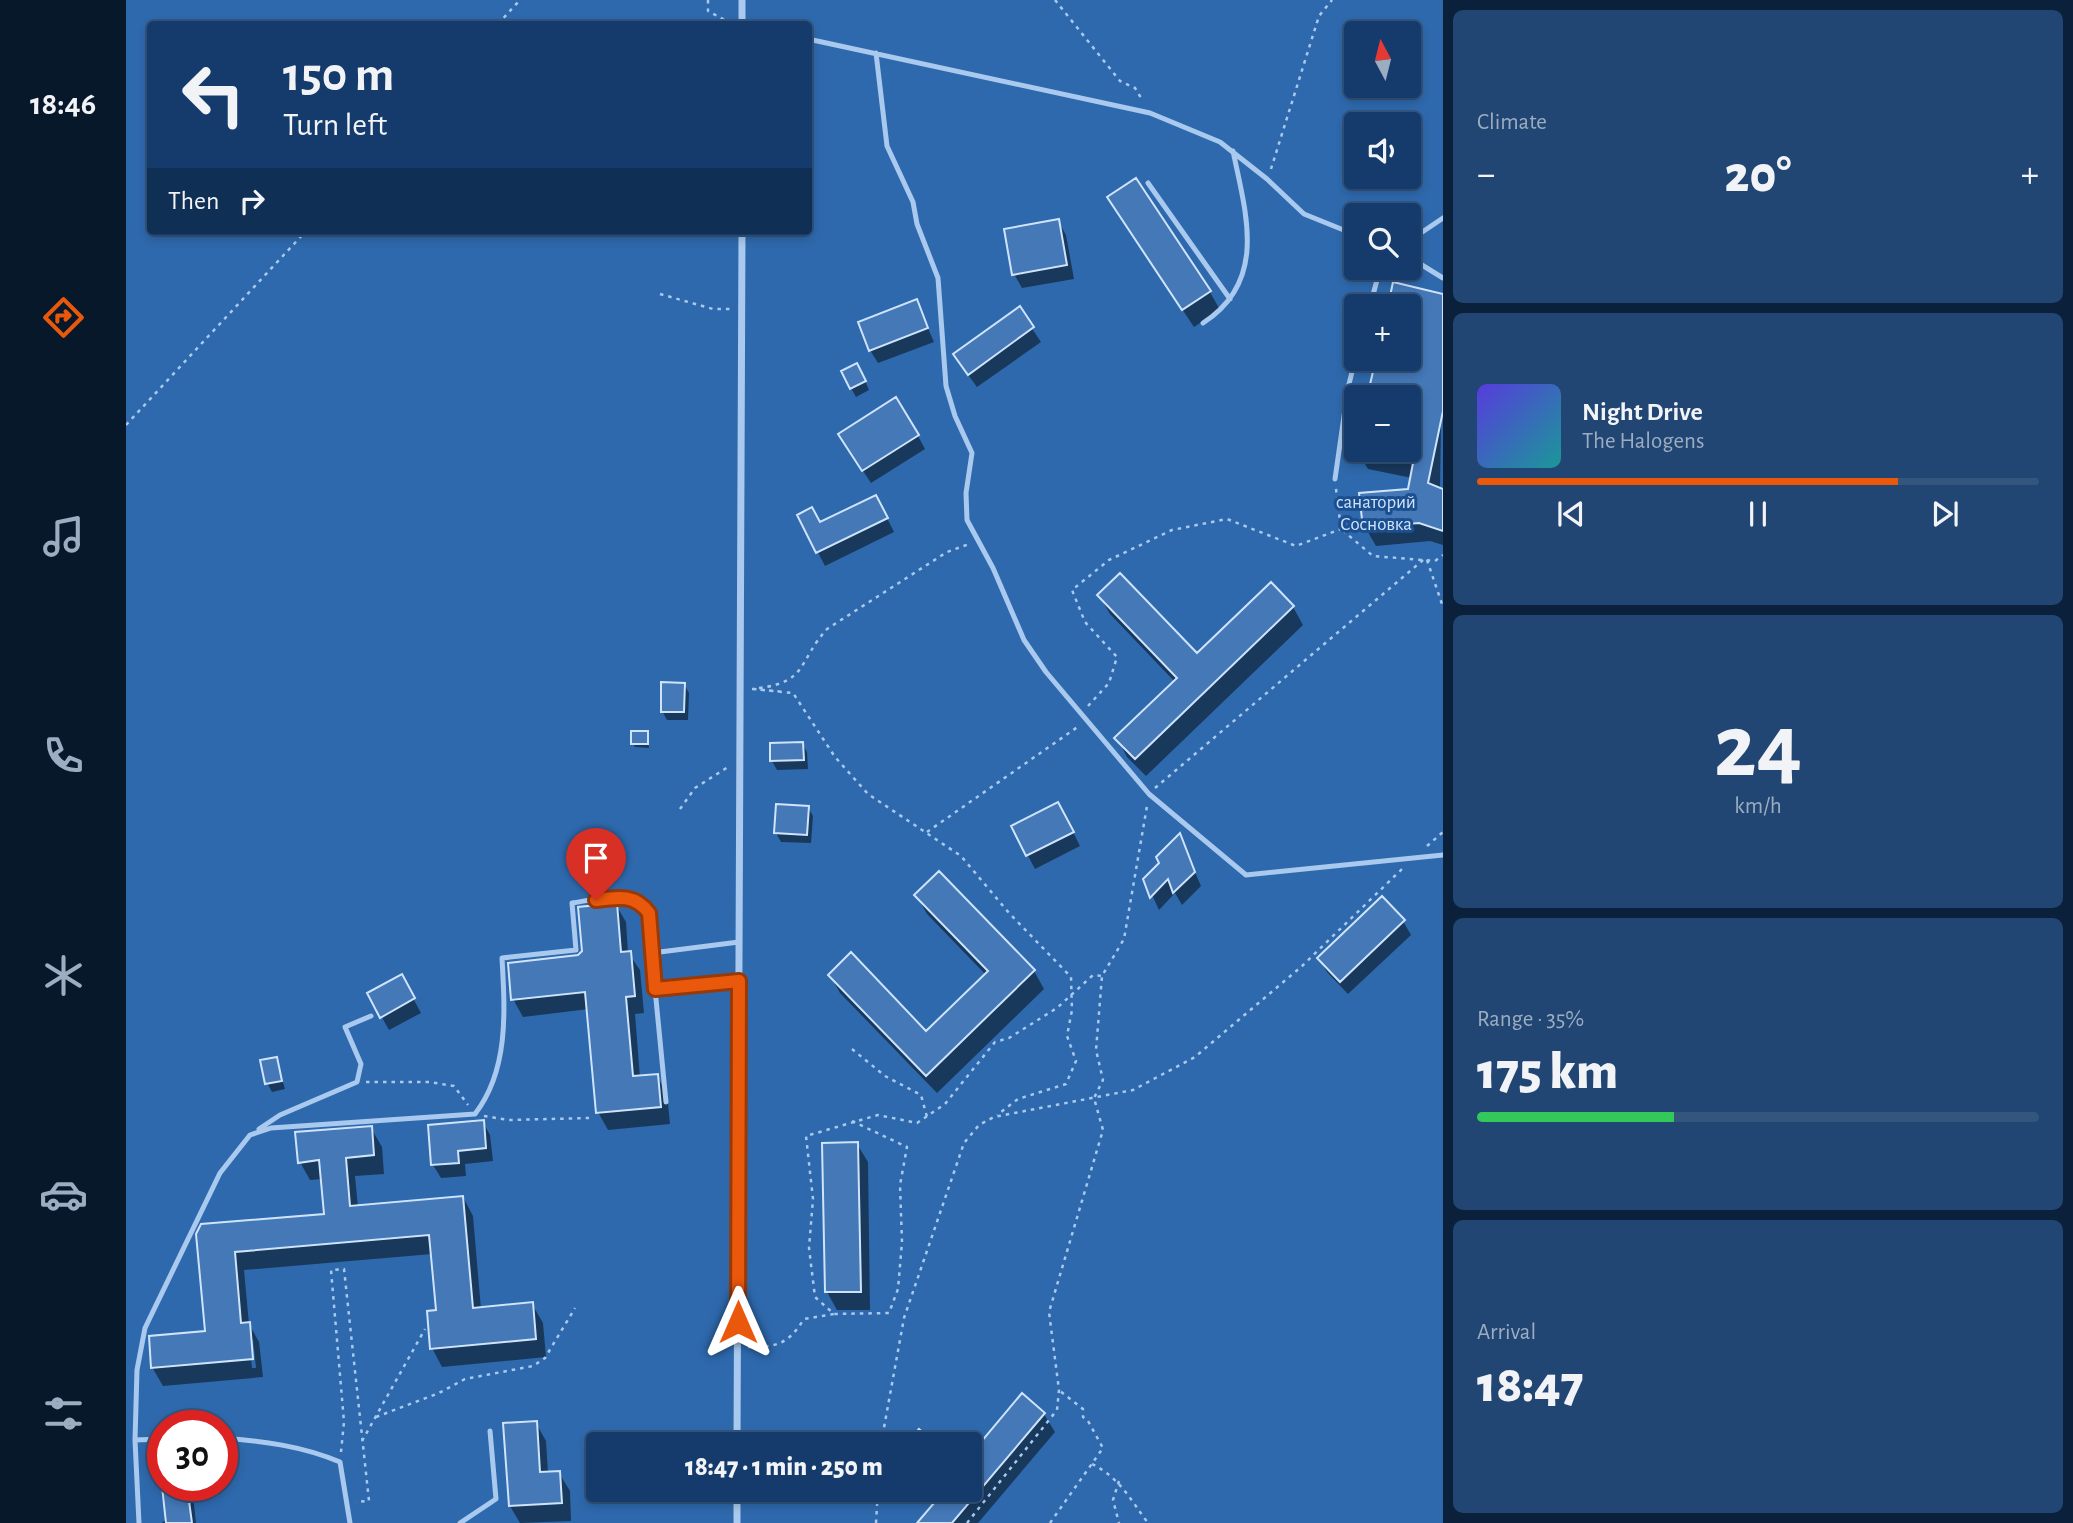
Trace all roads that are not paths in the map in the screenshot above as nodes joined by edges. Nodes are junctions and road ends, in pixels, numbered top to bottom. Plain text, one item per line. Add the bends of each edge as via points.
1 (743, 0) edge
2 (744, 21) edge
3 (812, 40) edge
4 (876, 53) junction
5 (1233, 151) junction
6 (1148, 183) dead end
7 (1443, 218) edge
8 (1344, 229) edge
9 (1421, 233) edge
10 (742, 235) edge
11 (1421, 264) edge
12 (1443, 278) edge
13 (1230, 299) junction
14 (1203, 323) dead end
15 (1352, 371) edge
16 (1335, 479) road end
17 (1443, 855) edge
18 (739, 942) junction
19 (652, 953) junction
20 (739, 981) junction
21 (655, 989) junction
22 (370, 1016) dead end
23 (666, 1102) dead end
24 (250, 1135) junction
25 (490, 1431) dead end
26 (737, 1432) edge
27 (238, 1439) edge
28 (135, 1440) junction
29 (147, 1440) edge
30 (126, 1446) edge
31 (737, 1502) edge
32 (139, 1523) edge
33 (350, 1523) edge
34 (460, 1523) edge
35 (737, 1523) edge

1 - 2 street
3 - 4 lane
4 - 5 lane via 1150,113
4 - 17 lane via 887,146 913,202 938,278 943,366 955,416 972,453 967,520 1024,640 1149,794 1247,875
5 - 8 lane via 1304,214
5 - 13 lane via 1250,230 1238,289
6 - 13 lane
7 - 9 lane
10 - 18 street
11 - 12 lane
13 - 14 lane
15 - 16 lane
18 - 19 lane
18 - 20 street
19 - 21 lane
19 - 24 lane via 649,913 643,905 621,897 572,903 576,950 502,958 505,1014 498,1064 488,1098 475,1115 271,1128
20 - 21 lane
20 - 26 street
21 - 23 lane
22 - 24 lane via 345,1027 361,1065 357,1082 280,1115
24 - 28 lane via 220,1172 145,1328 137,1370
25 - 34 lane via 496,1499
27 - 33 lane via 266,1441 340,1462
28 - 29 lane
28 - 30 lane
28 - 32 lane
31 - 35 street

